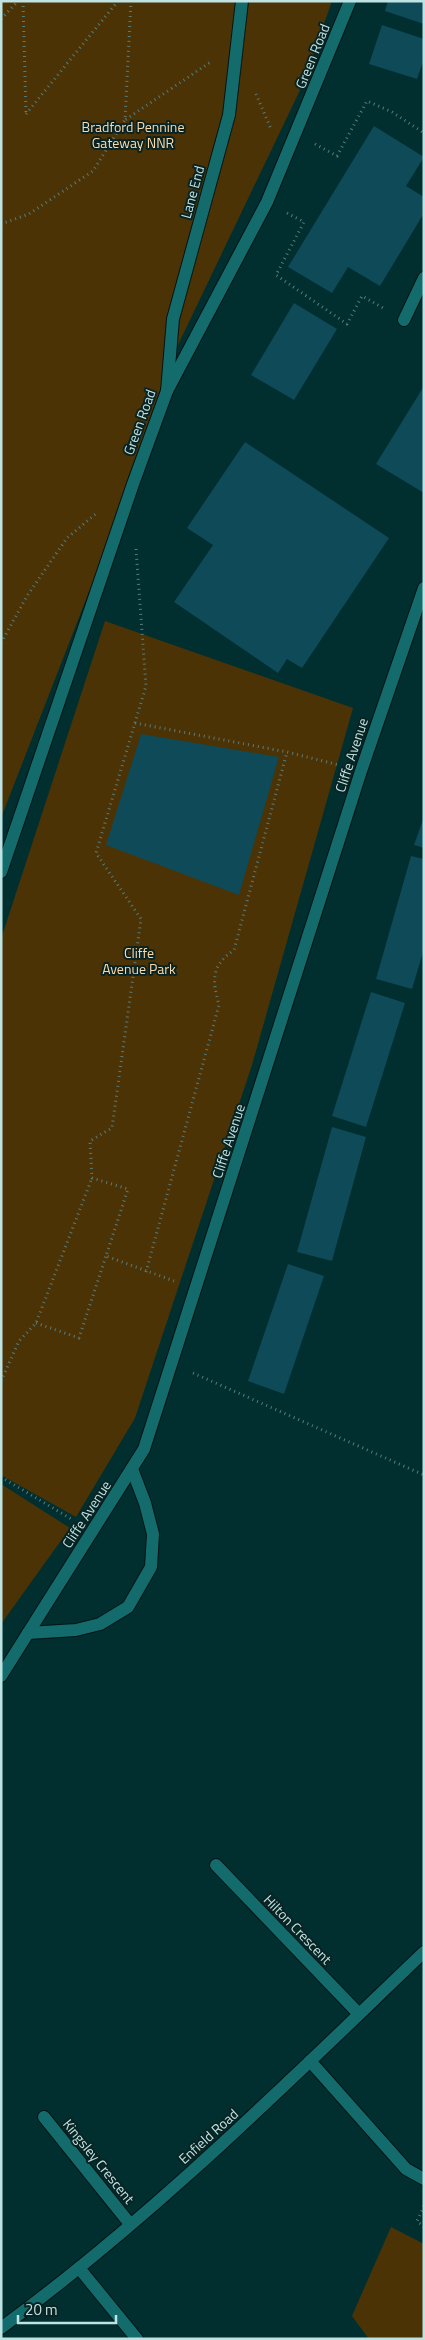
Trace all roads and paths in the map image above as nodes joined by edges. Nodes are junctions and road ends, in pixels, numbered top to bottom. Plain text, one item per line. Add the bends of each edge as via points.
1 (18, 1) edge
2 (23, 1) edge
3 (118, 1) edge
4 (131, 1) edge
5 (242, 1) edge
6 (350, 1) edge
7 (1, 19) edge
8 (239, 43) junction
9 (125, 120) junction
10 (424, 133) edge
11 (337, 156) dead end
12 (304, 222) dead end
13 (1, 224) edge
14 (424, 278) edge
15 (404, 320) joint
16 (167, 391) junction
17 (103, 508) dead end
18 (136, 542) dead end
19 (424, 588) edge
20 (1, 642) edge
21 (135, 723) junction
22 (287, 752) junction
23 (361, 770) junction
24 (1, 872) edge
25 (92, 1178) junction
26 (106, 1256) junction
27 (146, 1272) junction
28 (197, 1288) junction
29 (36, 1323) junction
30 (172, 1364) junction
31 (1, 1381) edge
32 (132, 1469) junction
33 (424, 1475) edge
34 (1, 1477) edge
35 (93, 1531) junction
36 (28, 1633) junction
37 (1, 1676) edge
38 (216, 1865) dead end
39 (424, 1952) edge
40 (359, 2014) junction
41 (310, 2061) junction
42 (44, 2117) dead end
43 (424, 2179) edge
44 (424, 2206) edge
45 (130, 2224) junction
46 (424, 2227) edge
47 (78, 2268) junction
48 (1, 2328) edge
49 (137, 2339) edge

1 - 7 path
2 - 3 path via 26,114
4 - 9 path
5 - 8 street, Lane End
6 - 16 street, Green Road via 267,202
8 - 9 path
8 - 16 street, Lane End via 229,115 173,319
9 - 13 path via 93,171 30,214
10 - 11 path via 392,112 367,101
12 - 15 path via 276,275 348,324 362,296
14 - 15 street
16 - 24 street, Green Road
17 - 20 path via 67,538 27,596
18 - 21 path via 146,686
19 - 23 street, Cliffe Avenue
21 - 22 path
21 - 25 path via 96,853 140,920 112,1128 90,1141
22 - 23 path
22 - 27 path via 234,950 224,957 215,971 219,1005
23 - 28 street, Cliffe Avenue
25 - 26 path via 128,1189
25 - 29 path
26 - 27 path
26 - 29 path via 79,1338
27 - 28 path
28 - 30 street, Cliffe Avenue
29 - 31 path via 19,1341
30 - 32 street, Cliffe Avenue via 144,1449
30 - 33 path
32 - 35 street, Cliffe Avenue
32 - 36 street via 153,1534 151,1567 128,1606 100,1624 76,1630
34 - 35 path
35 - 36 street, Cliffe Avenue
36 - 37 street, Cliffe Avenue
38 - 40 street, Hilton Crescent
39 - 40 street, Enfield Road
40 - 41 street, Enfield Road
41 - 43 street via 406,2169
41 - 45 street, Enfield Road via 217,2150
42 - 45 street, Kingsley Crescent
44 - 46 path via 418,2221
45 - 47 street, Enfield Road
47 - 48 street, Enfield Road
47 - 49 street

